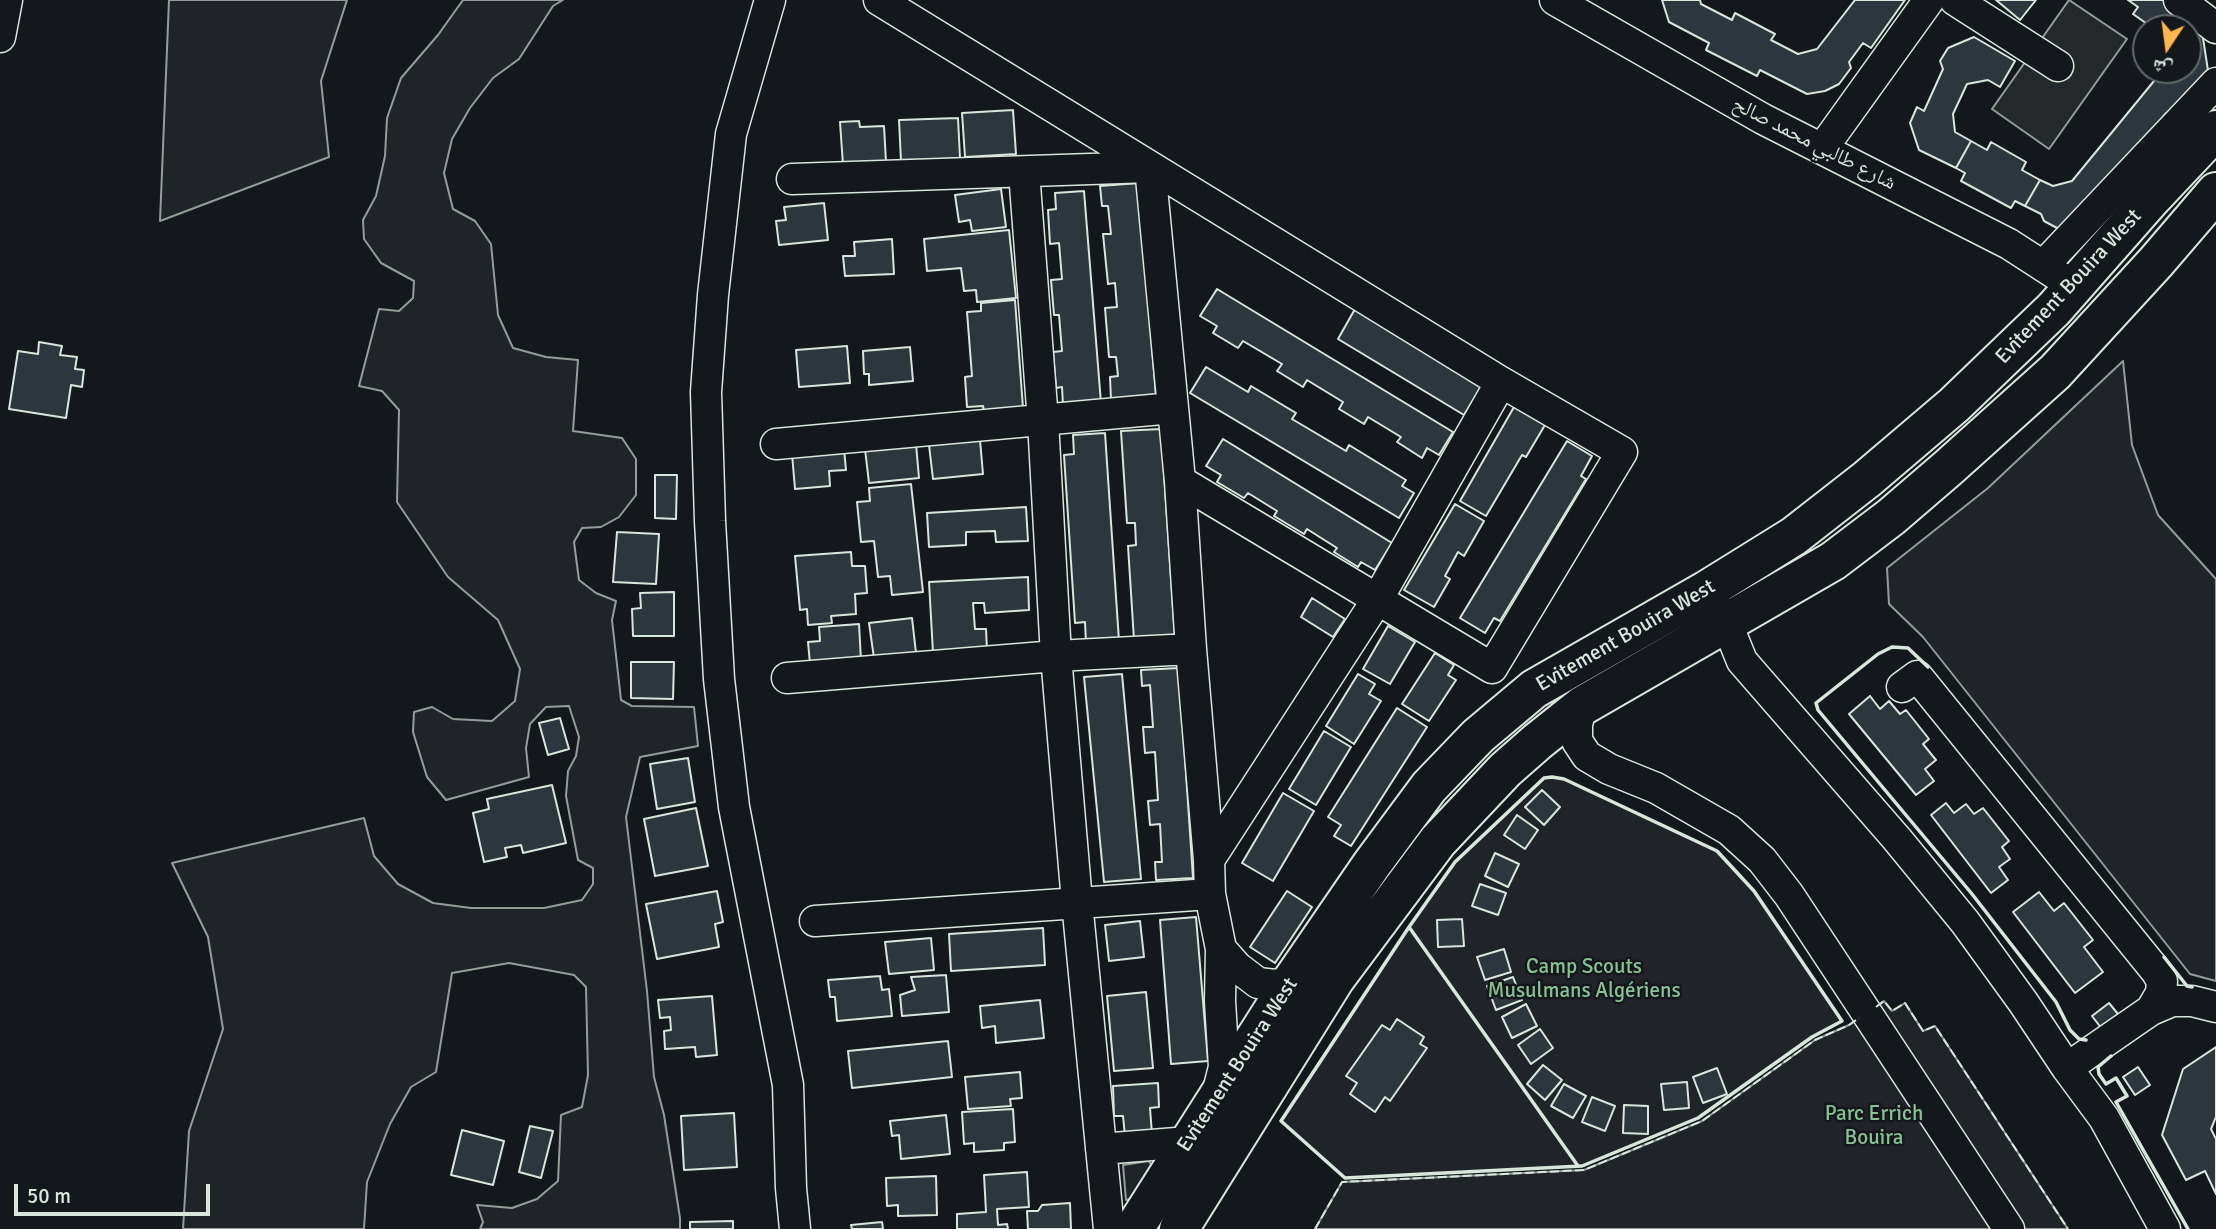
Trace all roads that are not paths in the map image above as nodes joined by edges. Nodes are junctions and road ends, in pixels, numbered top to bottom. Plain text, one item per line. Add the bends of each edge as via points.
1 (8, 0) edge
2 (770, 0) edge
3 (879, 0) edge
4 (1555, 0) edge
5 (1929, 0) edge
6 (1955, 0) edge
7 (2179, 0) edge
8 (1592, 9) edge
9 (2216, 28) edge
10 (0, 37) edge
11 (2058, 66) dead end
12 (2216, 83) edge
13 (2216, 130) edge
14 (1822, 149) junction
15 (1150, 167) junction
16 (1024, 172) junction
17 (792, 178) dead end
18 (2216, 192) edge
19 (2043, 266) junction
20 (2074, 286) junction
21 (1501, 382) junction
22 (1173, 408) junction
23 (1042, 421) junction
24 (776, 444) dead end
25 (1180, 481) junction
26 (1707, 590) junction
27 (1377, 600) junction
28 (1727, 625) junction
29 (1191, 649) junction
30 (1056, 656) junction
31 (786, 678) dead end
32 (1902, 687) dead end
33 (1583, 706) junction
34 (1209, 860) junction
35 (1210, 894) junction
36 (1077, 902) junction
37 (815, 920) dead end
38 (1222, 949) junction
39 (1291, 982) junction
40 (2216, 1007) edge
41 (2151, 1010) junction
42 (2067, 1068) junction
43 (1216, 1101) junction
44 (1189, 1142) junction
45 (1101, 1149) junction
46 (795, 1229) edge
47 (1109, 1229) edge
48 (1134, 1229) edge
49 (1179, 1229) edge
50 (2009, 1229) edge
51 (2165, 1229) edge

1 - 10 street
2 - 46 street via 731,134 706,393 719,679 734,807 788,1085
3 - 15 street
4 - 8 street, شارع طالبي محمد صالح
5 - 14 street
6 - 11 street
7 - 9 street
8 - 14 street, شارع طالبي محمد صالح via 1763,119
12 - 19 street
13 - 20 highway, Evitement Bouira West
14 - 19 street, شارع طالبي محمد صالح via 2010,244
15 - 16 street
15 - 21 street
15 - 22 street
16 - 17 street
16 - 23 street
18 - 28 highway, Evitement Bouira West via 2055,372 1948,468 1833,561
19 - 20 street, شارع طالبي محمد صالح
20 - 26 highway, Evitement Bouira West via 2012,351 1867,479 1794,536
21 - 27 street
21 - 27 street via 1622,452 1492,668
22 - 23 street
22 - 25 street
23 - 24 street
23 - 30 street
25 - 27 street
25 - 29 street
26 - 28 street
26 - 39 highway, Evitement Bouira West via 1534,689 1478,736 1429,787
27 - 34 street
28 - 33 highway, Evitement Bouira West
28 - 42 street via 1742,661 1965,922
29 - 30 street
29 - 34 street
30 - 31 street
30 - 36 street
32 - 41 street via 1917,676 2156,971 2162,981 2161,993
33 - 49 highway, Evitement Bouira West via 1505,770 1438,841 1335,979
33 - 50 street via 1577,741 1587,756 1656,788 1729,830 1762,859
34 - 35 street
35 - 36 street
35 - 38 street
36 - 37 street
36 - 45 street
38 - 39 street via 1258,983
38 - 43 street via 1224,1067
39 - 43 highway, Evitement Bouira West
40 - 41 street via 2172,1001
41 - 42 street
42 - 51 street via 2104,1118
43 - 44 highway, Evitement Bouira West
44 - 45 street
44 - 48 highway, Evitement Bouira West
45 - 47 street

